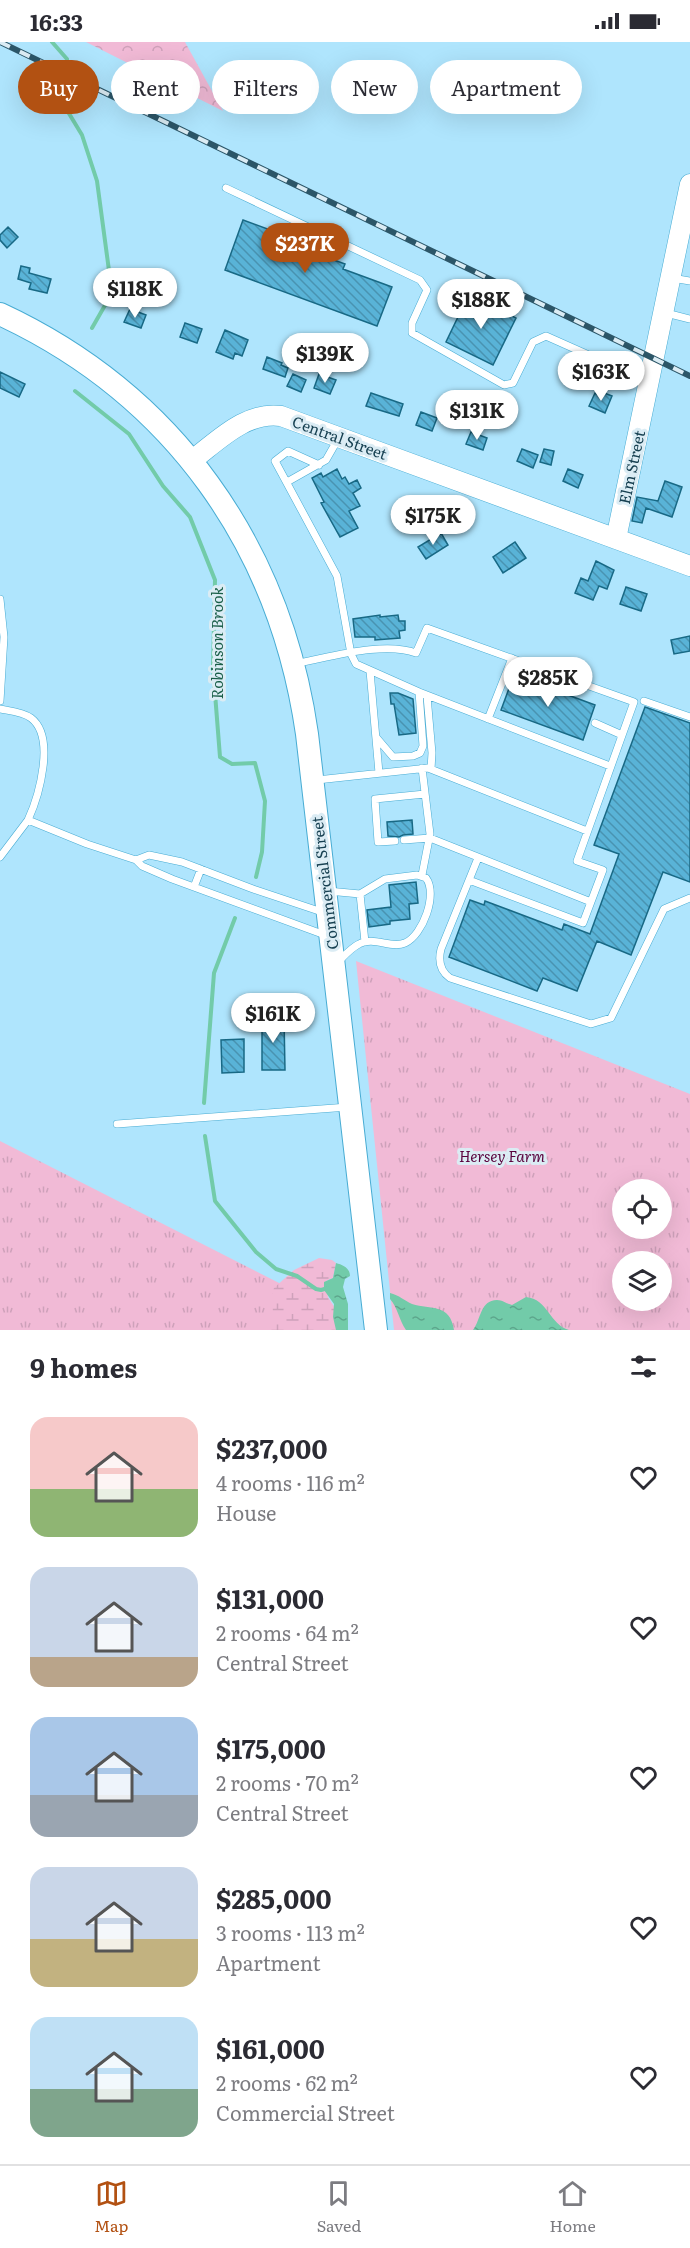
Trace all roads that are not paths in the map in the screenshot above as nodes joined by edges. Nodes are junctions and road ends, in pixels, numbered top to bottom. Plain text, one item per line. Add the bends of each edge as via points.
1 (690, 184) edge
2 (226, 188) dead end
3 (680, 280) edge
4 (664, 312) junction
5 (0, 314) edge
6 (690, 319) edge
7 (650, 382) junction
8 (339, 436) junction
9 (191, 461) junction
10 (319, 465) junction
11 (286, 482) junction
12 (616, 539) junction
13 (690, 566) edge
14 (0, 599) edge
15 (351, 654) junction
16 (512, 658) junction
17 (294, 664) junction
18 (370, 671) junction
19 (419, 692) junction
20 (427, 696) junction
21 (0, 701) edge
22 (644, 701) dead end
23 (0, 709) edge
24 (690, 717) edge
25 (488, 719) junction
26 (595, 723) dead end
27 (622, 735) junction
28 (376, 737) junction
29 (610, 766) junction
30 (422, 768) junction
31 (431, 769) junction
32 (380, 773) junction
33 (312, 781) junction
34 (425, 794) junction
35 (28, 820) junction
36 (587, 831) junction
37 (430, 838) junction
38 (404, 840) dead end
39 (394, 841) dead end
40 (0, 857) edge
41 (478, 858) junction
42 (136, 860) junction
43 (201, 869) junction
44 (422, 875) junction
45 (469, 880) junction
46 (194, 887) junction
47 (325, 891) junction
48 (360, 894) junction
49 (690, 898) edge
50 (591, 902) junction
51 (328, 913) junction
52 (330, 936) junction
53 (365, 942) junction
54 (334, 965) junction
55 (350, 1107) junction
56 (117, 1124) dead end
57 (376, 1330) edge

1 - 3 main road, Elm Street
2 - 7 lane via 420,280 427,290 412,323 412,333 504,386 513,383 533,342 546,336
3 - 4 main road, Elm Street
4 - 6 lane
4 - 7 main road, Elm Street
5 - 9 main road via 52,340 105,376 142,408
7 - 12 main road, Elm Street
8 - 9 main road, Central Street via 286,418 265,416 240,425
8 - 10 lane via 328,458
8 - 12 main road, Central Street
9 - 17 main road, Commercial Street via 227,511 260,570
10 - 11 lane
10 - 11 lane via 288,451 275,461
11 - 15 lane via 337,576
12 - 13 main road, Central Street
14 - 21 lane via 4,638
15 - 16 lane via 393,649 416,653 427,628
15 - 17 lane
15 - 18 lane via 356,664
16 - 25 lane
16 - 27 lane via 634,702
17 - 33 main road, Commercial Street
18 - 19 lane
18 - 28 lane
19 - 20 lane
19 - 28 lane via 423,746 420,753 393,757
20 - 25 lane
20 - 31 lane
22 - 24 lane
23 - 35 lane via 28,716 42,735 44,754 39,790
25 - 29 lane
26 - 27 lane
27 - 29 lane
28 - 32 lane
29 - 36 lane
30 - 31 lane
30 - 32 lane
30 - 34 lane
31 - 36 lane
32 - 33 lane
33 - 47 main road, Commercial Street
34 - 37 lane
34 - 39 lane via 375,799 378,842
35 - 40 lane
35 - 42 lane
36 - 50 lane via 577,861 603,870
37 - 38 lane
37 - 41 lane
37 - 44 lane
41 - 45 lane
41 - 50 lane
42 - 43 lane via 149,855
42 - 46 lane via 150,870
43 - 46 lane
43 - 51 lane
44 - 48 lane via 385,879
44 - 53 lane via 429,881 432,897 416,934 399,945
45 - 49 lane via 441,949 439,961 446,975 591,1024 611,1018 664,909
45 - 50 lane via 583,923
46 - 52 lane
47 - 48 lane
47 - 51 main road, Commercial Street
48 - 53 lane
51 - 52 main road, Commercial Street
52 - 54 main road, Commercial Street
53 - 54 lane
54 - 55 main road, Commercial Street
55 - 56 lane
55 - 57 main road, Commercial Street

